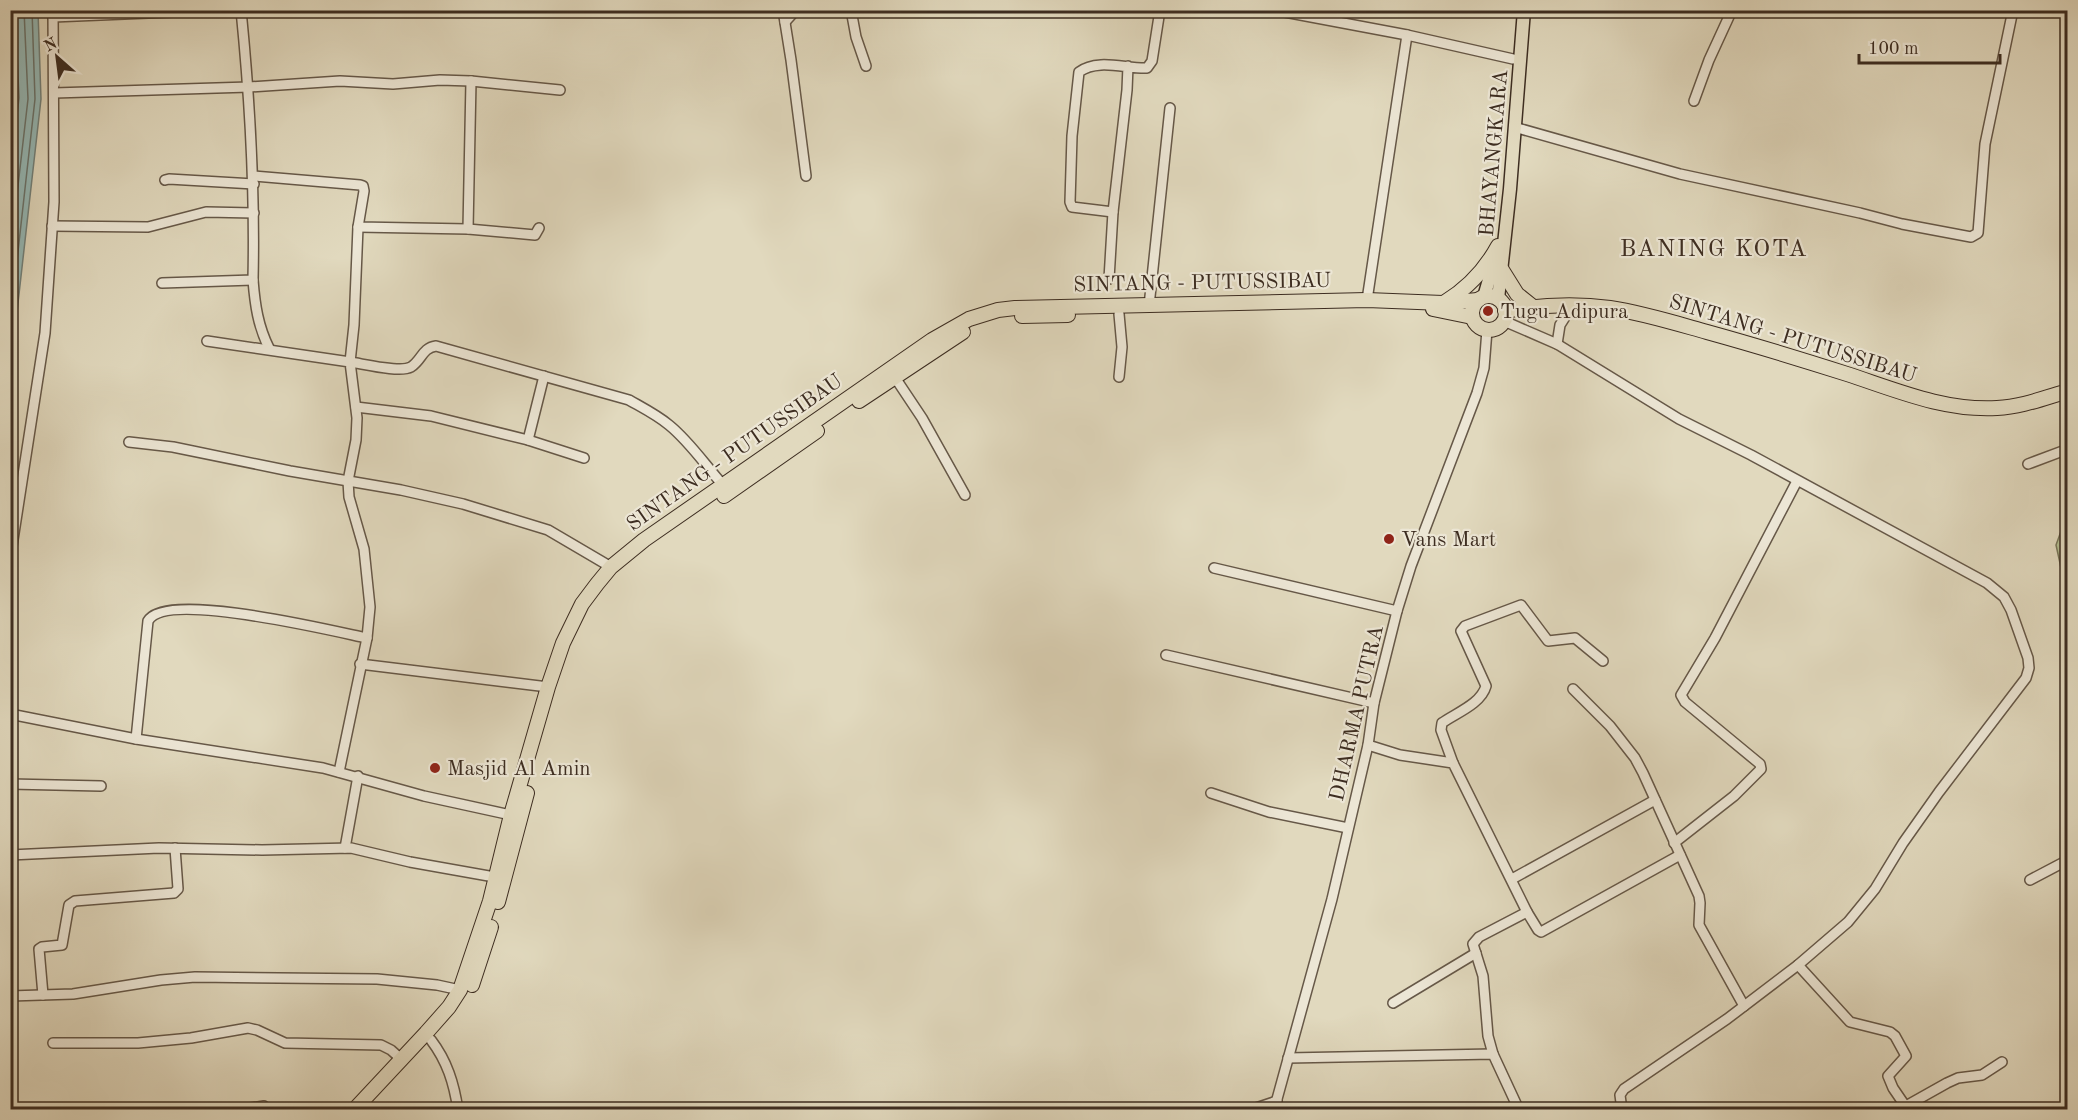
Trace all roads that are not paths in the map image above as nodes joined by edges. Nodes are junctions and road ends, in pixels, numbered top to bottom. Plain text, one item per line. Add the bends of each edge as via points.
1 (220, 10) edge
2 (242, 10) edge
3 (783, 10) edge
4 (796, 10) edge
5 (851, 10) edge
6 (1160, 10) edge
7 (1274, 10) edge
8 (1517, 10) edge
9 (1524, 10) edge
10 (1732, 10) edge
11 (2013, 10) edge
12 (53, 14) edge
13 (785, 22) junction
14 (1407, 35) junction
15 (1513, 59) junction
16 (866, 66) dead end
17 (1128, 66) junction
18 (471, 81) junction
19 (249, 87) junction
20 (560, 90) dead end
21 (54, 93) junction
22 (1694, 101) dead end
23 (1170, 108) dead end
24 (1514, 128) junction
25 (806, 176) dead end
26 (165, 180) dead end
27 (253, 180) junction
28 (1113, 212) junction
29 (254, 213) junction
30 (52, 226) junction
31 (358, 227) junction
32 (539, 228) dead end
33 (468, 229) junction
34 (1498, 246) junction
35 (1502, 270) junction
36 (1108, 279) dead end
37 (254, 280) junction
38 (162, 283) dead end
39 (1367, 300) junction
40 (1443, 303) junction
41 (1494, 305) junction
42 (1149, 306) junction
43 (1532, 306) junction
44 (1572, 306) junction
45 (1119, 314) junction
46 (1472, 317) junction
47 (1487, 330) junction
48 (207, 341) dead end
49 (1557, 344) junction
50 (269, 348) junction
51 (350, 362) junction
52 (544, 376) junction
53 (1119, 377) dead end
54 (896, 379) junction
55 (2067, 391) edge
56 (356, 407) junction
57 (528, 440) junction
58 (129, 442) dead end
59 (2067, 449) edge
60 (774, 455) junction
61 (584, 459) dead end
62 (2028, 464) dead end
63 (348, 481) junction
64 (1797, 481) junction
65 (723, 485) junction
66 (965, 495) dead end
67 (10, 559) edge
68 (611, 567) junction
69 (1214, 568) dead end
70 (1397, 611) junction
71 (367, 638) junction
72 (1166, 655) dead end
73 (1603, 661) dead end
74 (360, 664) junction
75 (548, 687) junction
76 (1573, 689) dead end
77 (1374, 703) junction
78 (10, 714) edge
79 (136, 739) junction
80 (1368, 745) junction
81 (1453, 763) junction
82 (339, 771) junction
83 (358, 776) junction
84 (10, 784) edge
85 (101, 786) dead end
86 (2067, 791) edge
87 (1211, 793) dead end
88 (1655, 800) junction
89 (2067, 805) edge
90 (511, 815) junction
91 (1348, 828) junction
92 (1674, 843) junction
93 (175, 848) junction
94 (345, 848) junction
95 (10, 855) edge
96 (1680, 855) junction
97 (2067, 860) edge
98 (500, 878) junction
99 (1512, 879) junction
100 (2030, 880) dead end
101 (1527, 912) junction
102 (1476, 953) junction
103 (1798, 965) junction
104 (460, 990) junction
105 (43, 995) junction
106 (10, 996) edge
107 (1393, 1003) dead end
108 (1744, 1006) junction
109 (430, 1040) junction
110 (53, 1043) dead end
111 (1493, 1054) junction
112 (1288, 1058) junction
113 (401, 1059) junction
114 (2002, 1062) dead end
115 (264, 1106) dead end
116 (1275, 1106) edge
117 (1907, 1108) edge
118 (237, 1110) edge
119 (354, 1110) edge
120 (366, 1110) edge
121 (458, 1110) edge
122 (1250, 1110) edge
123 (1294, 1110) edge
124 (1519, 1110) edge
125 (1622, 1110) edge

1 - 12 street
2 - 19 street
3 - 13 street
4 - 13 street
5 - 16 street
6 - 17 street via 1149,66
7 - 14 street
8 - 15 main road, BHAYANGKARA
9 - 24 main road, BHAYANGKARA
10 - 22 street
11 - 24 street via 1985,144 1978,232 1971,237 1680,174
12 - 21 street
13 - 25 street
14 - 15 street
14 - 39 street
15 - 34 main road, BHAYANGKARA
17 - 28 street
17 - 28 street via 1084,68 1076,80 1070,202 1072,207
18 - 19 street via 340,81
18 - 20 street
18 - 33 street
19 - 21 street
19 - 27 street
21 - 30 street
23 - 42 street
24 - 35 main road, BHAYANGKARA
26 - 27 street
27 - 29 street
27 - 31 street via 363,186
28 - 36 street
29 - 30 street via 206,212 148,226
29 - 37 street
30 - 67 street via 45,333
31 - 33 street
31 - 51 street
32 - 33 street via 535,235
34 - 40 highway via 1475,279
34 - 41 main road, BHAYANGKARA via 1492,273
35 - 41 main road, BHAYANGKARA
35 - 43 highway via 1517,294
37 - 38 street
37 - 50 street via 256,311
39 - 40 highway, SINTANG - PUTUSSIBAU
39 - 42 highway, SINTANG - PUTUSSIBAU
40 - 41 highway, SINTANG - PUTUSSIBAU
41 - 43 highway, SINTANG - PUTUSSIBAU
41 - 46 highway via 1474,305
41 - 47 highway via 1497,328
41 - 49 street
42 - 60 highway, SINTANG - PUTUSSIBAU via 1015,308 969,319 932,340
43 - 44 highway, SINTANG - PUTUSSIBAU
44 - 49 street via 1560,325
44 - 55 highway, SINTANG - PUTUSSIBAU via 1608,308 1657,318 1934,402 1997,408
45 - 46 highway, SINTANG - PUTUSSIBAU via 1368,307 1438,309
45 - 53 street
45 - 54 highway, SINTANG - PUTUSSIBAU via 995,320 957,336
46 - 47 highway via 1477,326
47 - 70 street, DHARMA PUTRA via 1477,393
48 - 50 street
49 - 64 street via 1678,418
50 - 51 street
51 - 52 street via 406,368 417,362 424,351 436,346
51 - 56 street
52 - 57 street
52 - 65 street via 629,400 650,412 669,425
54 - 60 highway, SINTANG - PUTUSSIBAU
54 - 66 street
56 - 57 street via 431,416
56 - 63 street via 356,440
57 - 61 street
58 - 63 street
59 - 62 street
60 - 65 highway, SINTANG - PUTUSSIBAU
60 - 98 highway, SINTANG - PUTUSSIBAU via 628,562 587,612 563,668
63 - 68 street via 401,490 519,520 556,534
63 - 71 street via 364,549 370,607
64 - 92 street via 1681,695 1761,769 1734,796
64 - 103 street via 1988,583 2004,597 2011,610 2029,668 2026,678 1919,820 1864,904
65 - 68 highway, SINTANG - PUTUSSIBAU
68 - 75 highway, SINTANG - PUTUSSIBAU via 572,623
69 - 70 street
70 - 77 street, DHARMA PUTRA
71 - 74 street
71 - 79 street via 278,619 196,609 157,612 148,621
72 - 77 street
73 - 81 street via 1575,638 1548,641 1521,605 1464,626 1461,631 1486,686 1473,703 1442,723
74 - 75 street
74 - 82 street
75 - 90 highway, SINTANG - PUTUSSIBAU
76 - 88 street via 1625,743
77 - 80 street, DHARMA PUTRA
78 - 79 street
79 - 82 street
80 - 81 street via 1400,755
80 - 91 street, DHARMA PUTRA
81 - 99 street
82 - 83 street
83 - 90 street via 424,796
83 - 94 street
84 - 85 street
86 - 89 street
87 - 91 street via 1269,812
88 - 92 street
88 - 99 street
90 - 98 highway, SINTANG - PUTUSSIBAU
91 - 112 street, DHARMA PUTRA
92 - 96 street
93 - 94 street
93 - 95 street
93 - 105 street via 178,889 174,893 75,901 69,905 62,945 39,949
94 - 98 street
96 - 101 street via 1545,932 1538,930
96 - 108 street via 1700,901 1699,925
97 - 100 street
98 - 104 highway, SINTANG - PUTUSSIBAU
98 - 109 highway, SINTANG - PUTUSSIBAU via 486,946 470,989
99 - 101 street
101 - 102 street via 1479,938 1473,944
102 - 107 street
102 - 111 street via 1483,976
103 - 108 street
103 - 117 street via 1850,1022 1895,1036 1906,1056 1888,1076
104 - 105 street via 377,979 195,977
104 - 113 highway, SINTANG - PUTUSSIBAU
105 - 106 street
108 - 125 street via 1624,1089 1620,1095
109 - 120 highway, SINTANG - PUTUSSIBAU
109 - 121 street via 450,1072
110 - 113 street via 138,1043 249,1028 285,1043 381,1045
111 - 112 street
111 - 124 street
112 - 116 street, DHARMA PUTRA
113 - 119 highway, SINTANG - PUTUSSIBAU
114 - 117 street via 1982,1075 1947,1083
115 - 118 street
116 - 122 street
116 - 123 street

